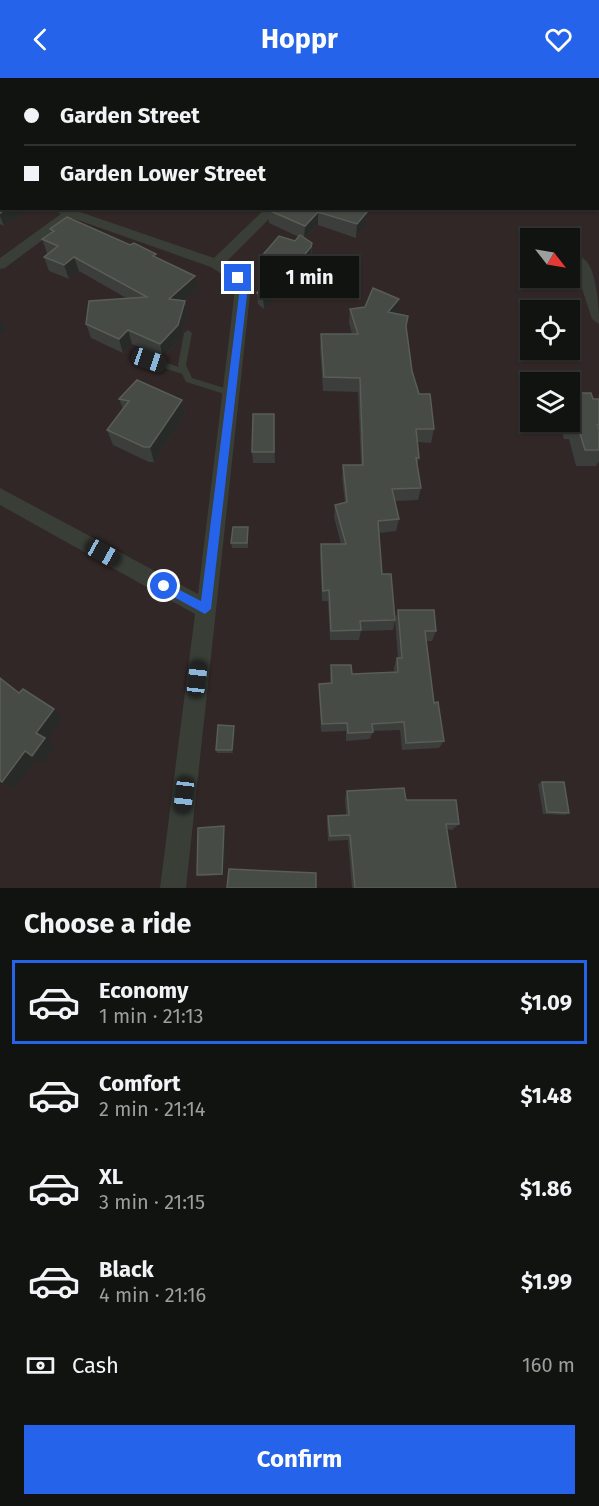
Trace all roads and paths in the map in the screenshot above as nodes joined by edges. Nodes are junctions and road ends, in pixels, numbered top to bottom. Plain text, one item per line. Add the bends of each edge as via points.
1 (67, 210) edge
2 (272, 210) edge
3 (580, 261) dead end
4 (216, 264) junction
5 (0, 265) edge
6 (599, 319) edge
7 (188, 333) dead end
8 (149, 360) dead end
9 (184, 372) junction
10 (231, 393) junction
11 (0, 496) edge
12 (205, 609) junction
13 (173, 888) edge

1 - 4 street
1 - 5 street
2 - 4 street
3 - 6 street
4 - 10 street via 242,285
7 - 9 lane
8 - 9 lane
9 - 10 lane via 189,380
10 - 12 street
11 - 12 street
12 - 13 street

